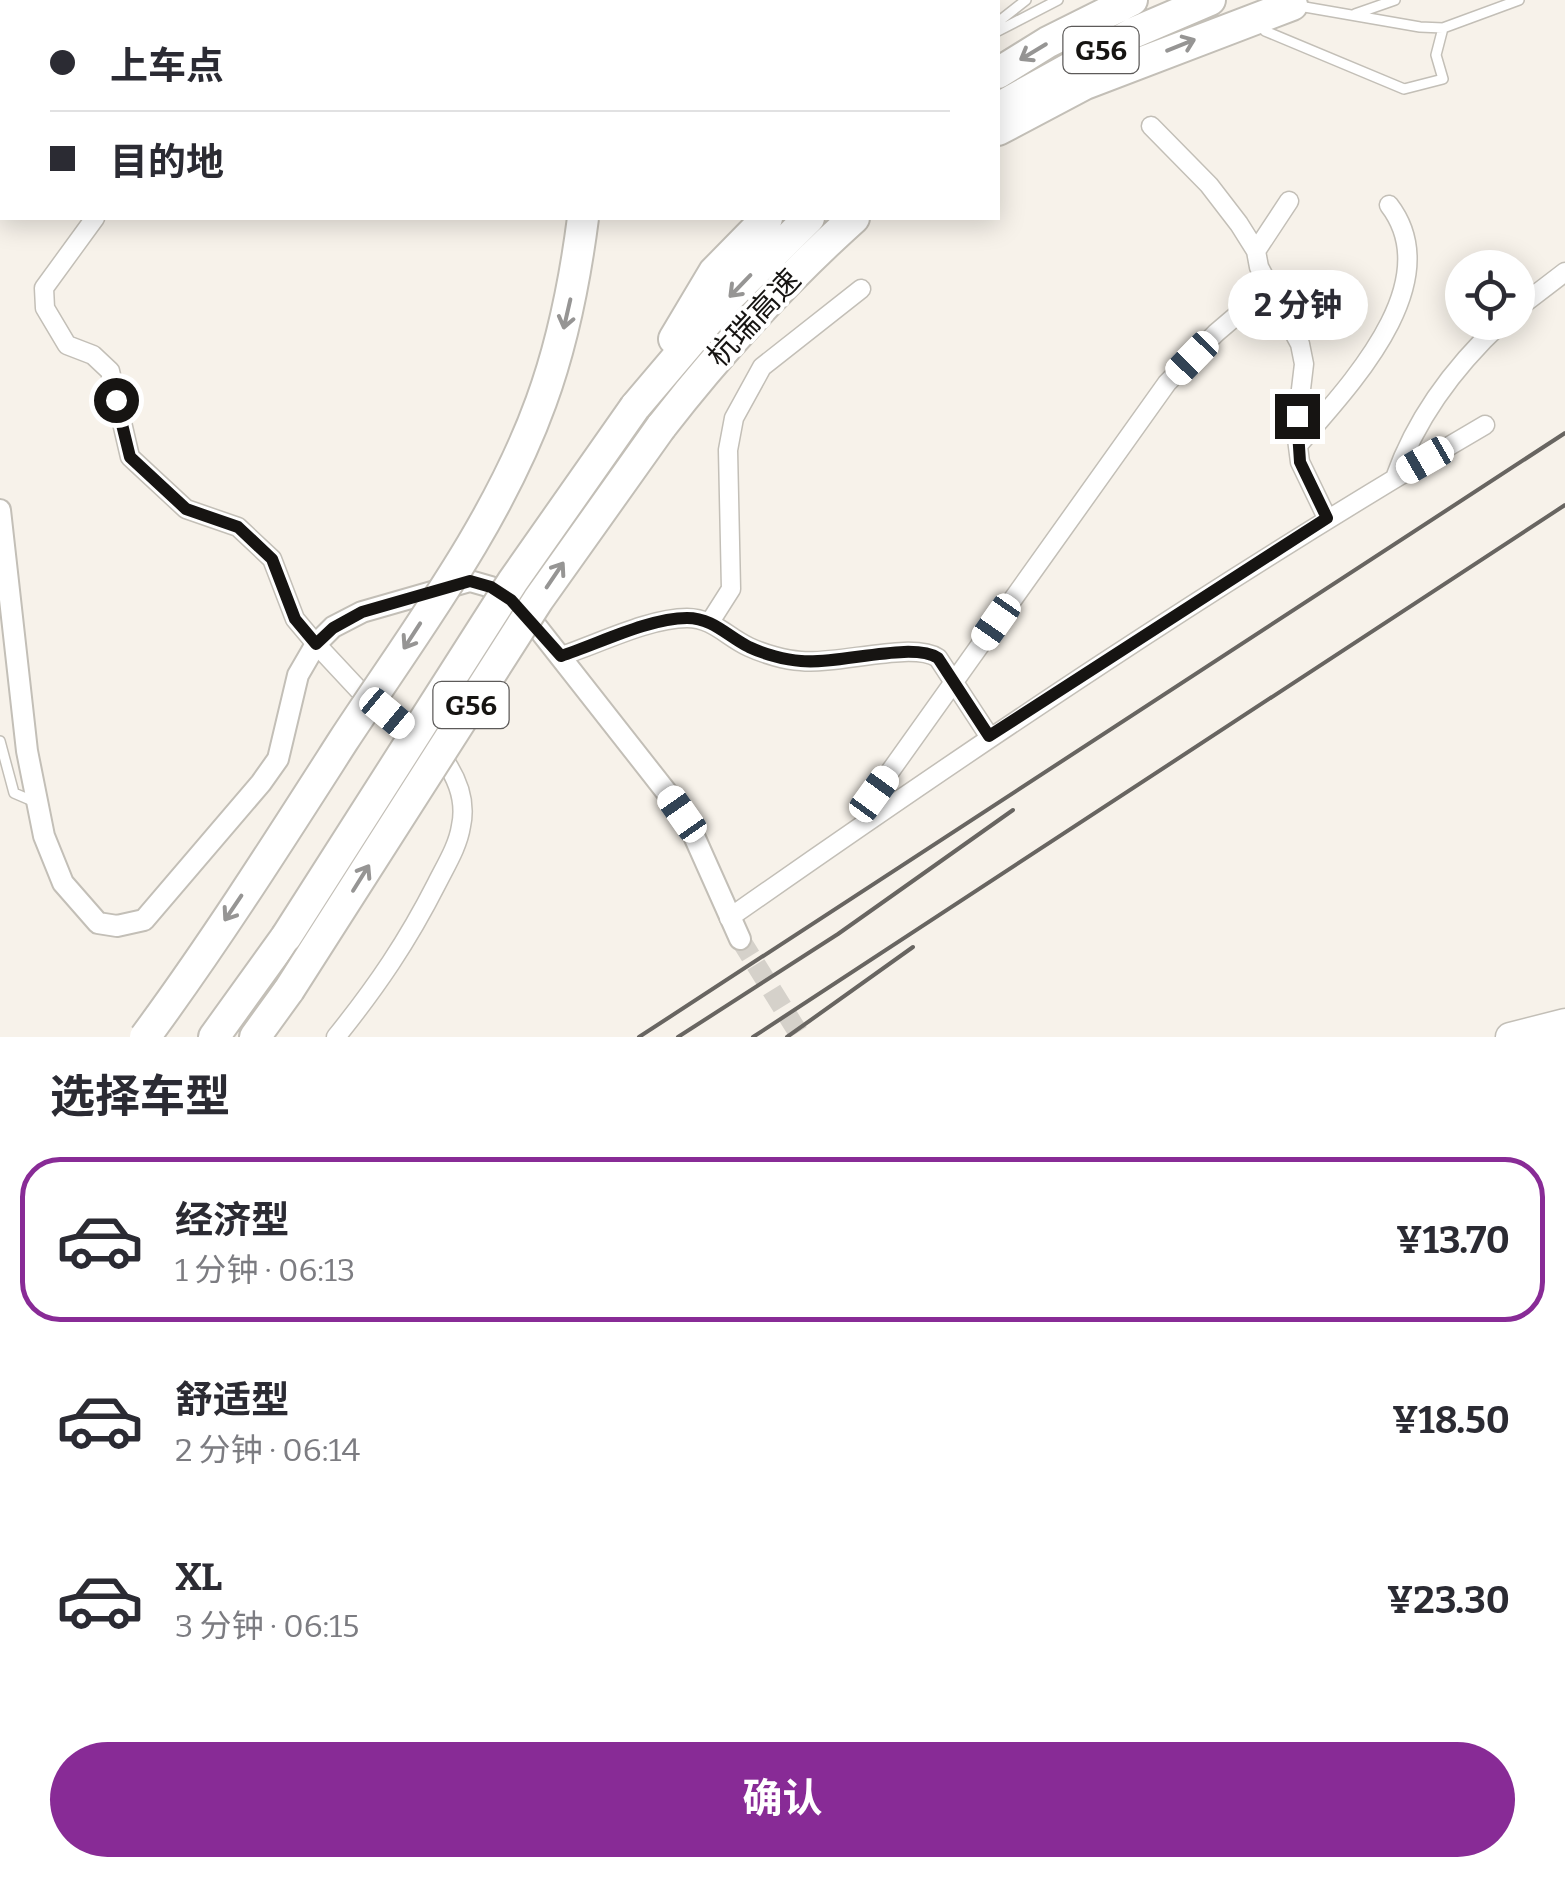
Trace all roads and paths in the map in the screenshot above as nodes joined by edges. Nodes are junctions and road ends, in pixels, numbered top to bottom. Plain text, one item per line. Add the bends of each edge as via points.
1 (1026, 0) edge
2 (1058, 0) edge
3 (1132, 0) edge
4 (1210, 0) edge
5 (1395, 0) edge
6 (1519, 0) edge
7 (1298, 2) edge
8 (1352, 15) junction
9 (1000, 20) edge
10 (1443, 28) junction
11 (1000, 31) edge
12 (1265, 32) dead end
13 (1000, 72) edge
14 (1000, 107) edge
15 (1151, 126) dead end
16 (1000, 129) edge
17 (1289, 201) dead end
18 (1389, 205) dead end
19 (94, 220) edge
20 (583, 220) edge
21 (765, 220) edge
22 (807, 220) edge
23 (852, 220) edge
24 (862, 220) edge
25 (817, 251) junction
26 (1256, 252) junction
27 (1565, 272) edge
28 (1270, 287) junction
29 (861, 289) dead end
30 (1535, 295) edge
31 (1485, 340) edge
32 (635, 407) junction
33 (1485, 425) dead end
34 (1299, 444) junction
35 (1395, 478) junction
36 (0, 510) edge
37 (1327, 518) junction
38 (710, 622) junction
39 (316, 644) junction
40 (561, 656) junction
41 (954, 682) junction
42 (989, 736) junction
43 (0, 741) edge
44 (38, 803) junction
45 (865, 823) junction
46 (729, 918) junction
47 (740, 939) tunnel mouth
48 (1565, 1022) edge
49 (144, 1037) edge
50 (214, 1037) edge
51 (255, 1037) edge
52 (336, 1037) edge
53 (1510, 1037) edge

1 - 9 lane
2 - 11 lane
3 -> 13 highway, G56
4 - 14 highway, G56 via 1133,33
5 - 8 lane
6 - 10 lane
7 - 8 lane
16 -> 7 highway via 1085,84
8 - 10 lane
10 - 12 lane via 1436,55 1443,79 1404,89
15 - 26 street via 1209,185
17 - 26 street
18 - 34 street via 1402,228 1407,260 1401,303 1356,375
19 - 39 street via 44,288 44,308 67,345 110,371 130,457 186,509 238,527 272,559 295,619
20 -> 49 highway, bridge via 553,366 498,496 317,782
21 - 32 highway via 714,272
22 -> 32 highway, 杭瑞高速 / G56
23 - 25 highway, 杭瑞高速 / G56
24 - 25 highway
51 -> 25 highway, 杭瑞高速 / G56, bridge via 538,600 661,427 710,364
26 - 28 street
27 - 30 street
28 - 34 street via 1304,354
28 - 41 street via 1167,383
29 - 38 street via 762,366 734,418 728,450 731,589
31 - 35 street via 1450,378 1404,451
32 - 50 highway, G56, bridge via 554,519 286,937
33 - 35 street
34 - 37 street via 1306,480
35 - 37 street
36 - 44 street
37 - 42 street
38 - 40 street via 669,620
38 - 41 street via 749,647 796,661 929,652
39 - 40 street via 362,612 470,581 511,600
39 - 44 street via 298,675 278,758 144,920 98,922 63,883
39 - 52 street via 358,689 445,761 462,807 457,842 414,927
40 - 46 street via 682,814
41 - 42 street
41 - 45 street via 874,794
42 - 45 street
43 - 44 lane via 14,792
45 - 46 street
46 - 47 street
48 - 53 highway

